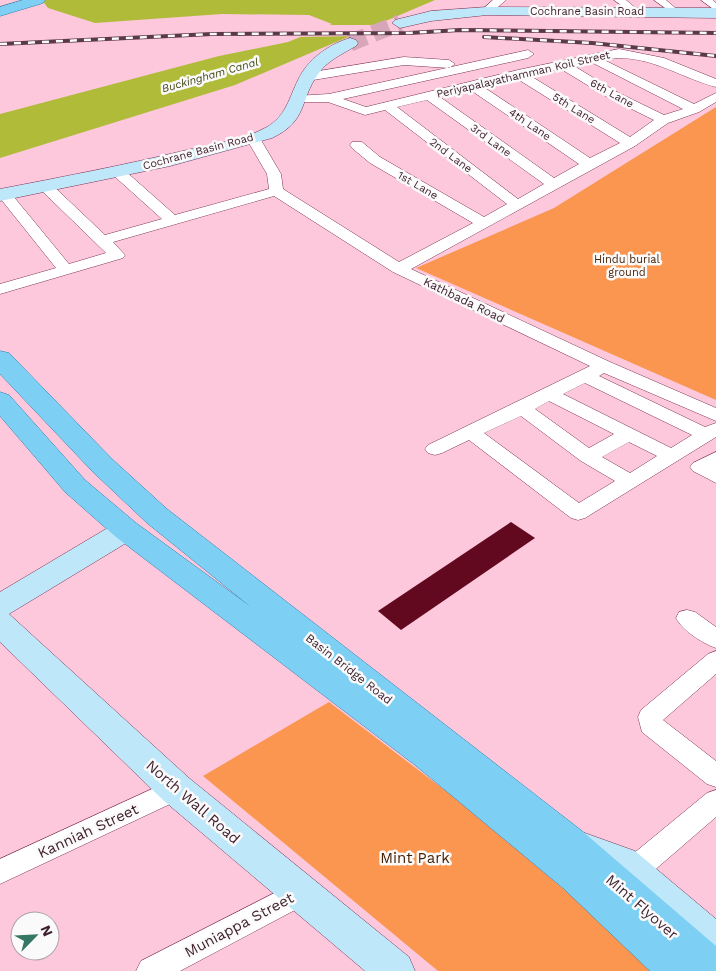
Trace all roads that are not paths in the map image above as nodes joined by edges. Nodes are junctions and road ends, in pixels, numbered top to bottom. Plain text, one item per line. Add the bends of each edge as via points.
1 (31, 0) edge
2 (501, 0) edge
3 (619, 0) edge
4 (659, 0) edge
5 (713, 5) edge
6 (0, 6) edge
7 (487, 11) junction
8 (634, 11) junction
9 (0, 12) edge
10 (675, 12) junction
11 (400, 23) tunnel mouth
12 (350, 43) tunnel mouth
13 (619, 53) junction
14 (528, 54) dead end
15 (591, 58) junction
16 (562, 64) junction
17 (476, 65) junction
18 (518, 74) junction
19 (308, 76) junction
20 (716, 83) edge
21 (471, 85) junction
22 (428, 95) junction
23 (716, 95) edge
24 (329, 98) junction
25 (298, 100) junction
26 (386, 105) junction
27 (694, 109) junction
28 (663, 120) junction
29 (253, 138) junction
30 (630, 143) junction
31 (357, 145) dead end
32 (589, 164) junction
33 (118, 172) junction
34 (553, 184) junction
35 (44, 185) junction
36 (276, 191) junction
37 (2, 195) edge
38 (517, 206) junction
39 (173, 221) junction
40 (483, 222) junction
41 (101, 241) junction
42 (399, 269) junction
43 (67, 271) junction
44 (0, 289) edge
45 (1, 362) edge
46 (604, 366) junction
47 (585, 376) junction
48 (549, 394) junction
49 (0, 400) edge
50 (522, 408) junction
51 (716, 416) edge
52 (470, 432) junction
53 (711, 432) edge
54 (628, 434) junction
55 (435, 449) dead end
56 (672, 456) junction
57 (588, 457) junction
58 (716, 458) edge
59 (716, 477) edge
60 (631, 482) junction
61 (126, 530) junction
62 (0, 606) edge
63 (687, 618) dead end
64 (0, 624) edge
65 (716, 639) edge
66 (716, 660) edge
67 (716, 776) edge
68 (176, 789) junction
69 (716, 801) edge
70 (569, 843) junction
71 (0, 872) edge
72 (632, 872) junction
73 (300, 893) junction
74 (613, 910) joint
75 (716, 944) edge
76 (666, 949) edge
77 (151, 971) edge
78 (395, 971) edge
79 (715, 971) edge

1 - 6 main road
1 - 9 main road
2 - 7 street
3 - 8 street
4 - 10 street
5 - 10 main road, Cochrane Basin Road
7 - 8 main road, Cochrane Basin Road
7 - 11 main road, Cochrane Basin Road via 431,16
8 - 10 main road, Cochrane Basin Road
12 - 19 main road, Cochrane Basin Road via 323,58
13 - 15 street, Periyapalayathamman Koil Street
13 - 20 street, Periyapalayathamman Koil Street via 660,61
13 - 23 street
14 - 17 street
15 - 16 street, Periyapalayathamman Koil Street
15 - 27 street
16 - 18 street, Periyapalayathamman Koil Street
16 - 28 street, 6th Lane
17 - 19 street via 404,61
17 - 24 street
18 - 21 street, Periyapalayathamman Koil Street
18 - 30 street, 5th Lane
19 - 25 main road, Cochrane Basin Road
21 - 22 street, Periyapalayathamman Koil Street
21 - 32 street, 4th Lane
22 - 26 street, Periyapalayathamman Koil Street
22 - 34 street, 3rd Lane
23 - 27 street
24 - 25 street
24 - 26 street, Periyapalayathamman Koil Street via 365,111
25 - 29 main road, Cochrane Basin Road via 286,122
26 - 38 street, 2nd Lane
27 - 28 street
28 - 30 street
29 - 33 main road, Cochrane Basin Road
29 - 36 street via 274,174
30 - 32 street
31 - 40 street, 1st Lane via 375,160
32 - 34 street
33 - 35 main road, Cochrane Basin Road
33 - 39 street
34 - 38 street
35 - 37 main road, Cochrane Basin Road
35 - 41 street
36 - 39 street
36 - 42 street, Kathbada Road
37 - 43 street
38 - 40 street
39 - 41 street
40 - 42 street
41 - 43 street via 117,255
42 - 46 street, Kathbada Road
43 - 44 street
45 - 70 main road, Basin Bridge Road via 157,516
46 - 47 street
46 - 51 street, Kathbada Road
47 - 48 street
47 - 53 street
48 - 50 street
48 - 54 street
49 - 61 main road, Basin Bridge Road via 75,486
50 - 52 street
50 - 57 street
52 - 55 street
52 - 60 street via 578,513
53 - 56 street
54 - 56 street
54 - 57 street
56 - 60 street
57 - 60 street
58 - 59 street via 700,467
61 - 62 main road
61 - 74 main road, Basin Bridge Road via 427,755
63 - 65 street
64 - 68 main road, North Wall Road
66 - 67 street via 650,716 651,725
68 - 71 street, Kanniah Street
68 - 73 main road, North Wall Road
69 - 72 street
70 - 72 main road, Basin Bridge Road via 622,863
70 - 76 main road, Mint Flyover
72 - 75 main road, Basin Bridge Road
73 - 77 street, Muniappa Street
73 - 78 main road, North Wall Road
74 - 76 main road, Mint Flyover
76 - 79 main road, Mint Flyover

